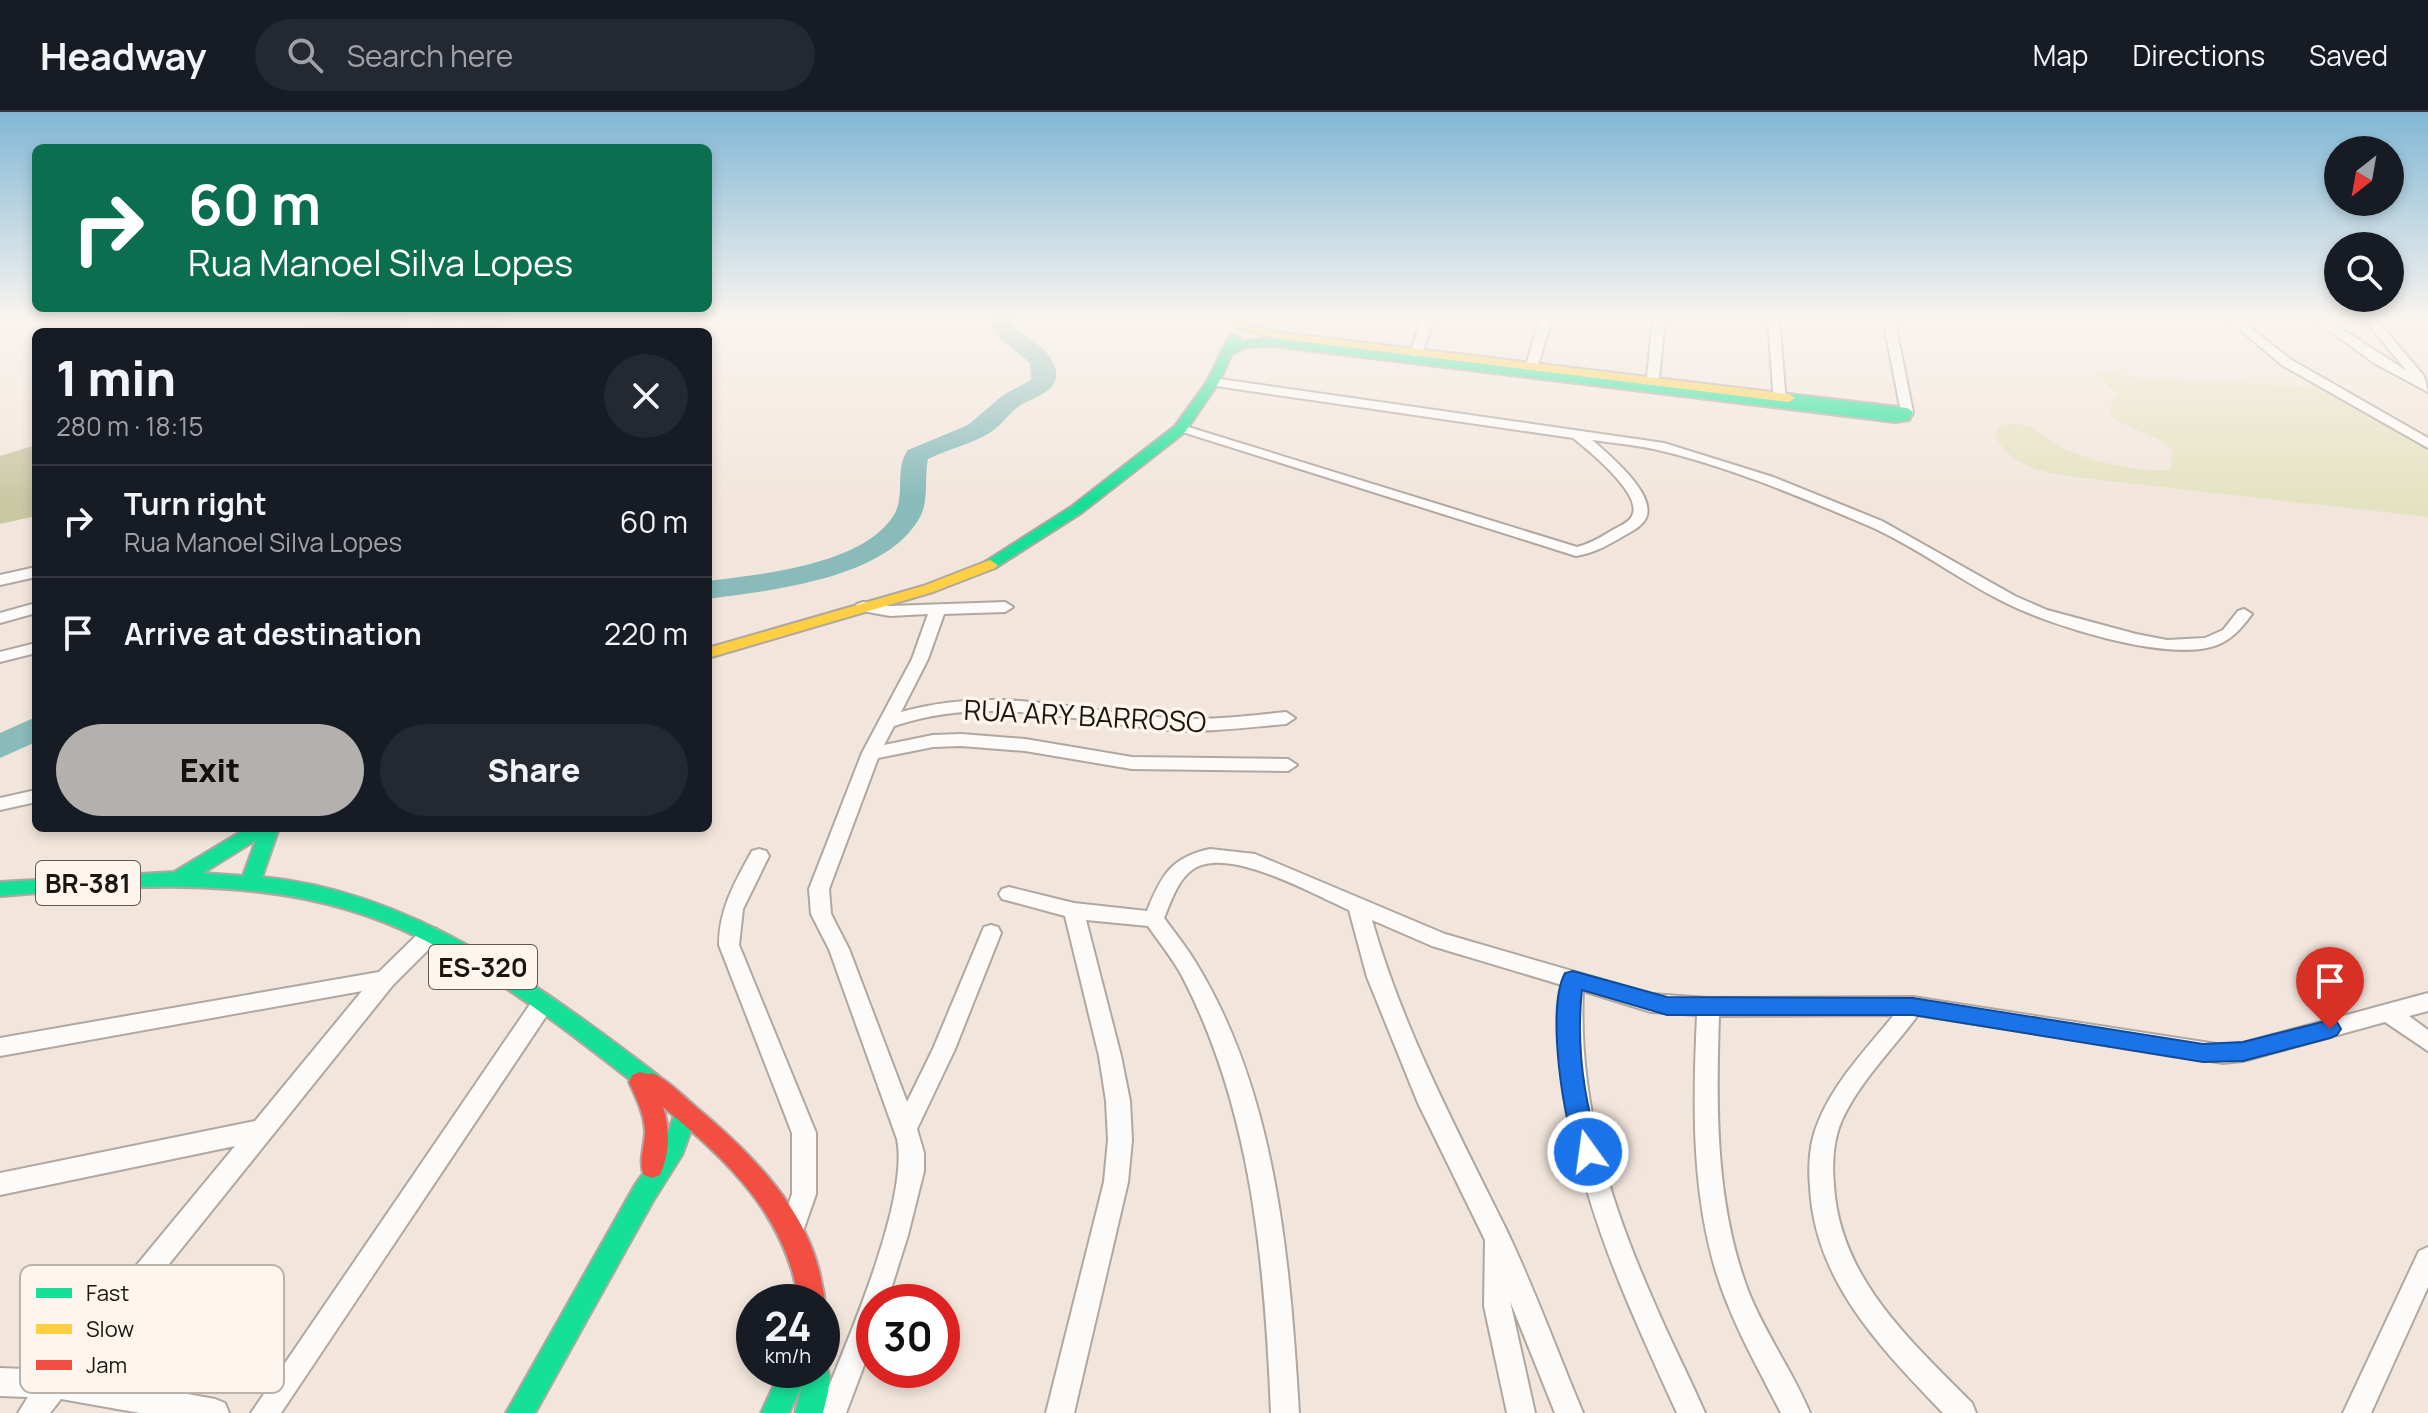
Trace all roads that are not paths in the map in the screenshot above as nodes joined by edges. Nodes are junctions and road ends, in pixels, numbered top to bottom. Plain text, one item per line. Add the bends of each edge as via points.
1 (1215, 379) edge
2 (1609, 379) edge
3 (1653, 379) edge
4 (1777, 379) edge
5 (1900, 379) edge
6 (2315, 379) edge
7 (2411, 379) edge
8 (2421, 379) edge
9 (2415, 381) junction
10 (1213, 382) junction
11 (1652, 384) junction
12 (2428, 388) edge
13 (1779, 400) junction
14 (1907, 412) joint
15 (1180, 429) junction
16 (1577, 434) junction
17 (2428, 444) edge
18 (32, 573) edge
19 (0, 580) edge
20 (863, 607) junction
21 (1005, 607) dead end
22 (32, 609) edge
23 (938, 610) junction
24 (2244, 614) dead end
25 (3, 616) edge
26 (32, 649) edge
27 (712, 652) edge
28 (0, 657) edge
29 (1286, 718) dead end
30 (885, 723) junction
31 (871, 753) junction
32 (1288, 765) dead end
33 (32, 797) edge
34 (0, 804) edge
35 (255, 832) edge
36 (269, 832) edge
37 (759, 856) dead end
38 (177, 880) junction
39 (249, 885) junction
40 (0, 889) edge
41 (1009, 894) dead end
42 (1358, 906) junction
43 (1074, 911) junction
44 (1154, 919) junction
45 (991, 933) dead end
46 (430, 935) junction
47 (385, 979) junction
48 (1573, 979) junction
49 (2428, 1002) edge
50 (543, 1003) junction
51 (1913, 1006) junction
52 (1708, 1007) junction
53 (2388, 1013) junction
54 (2428, 1042) edge
55 (0, 1047) edge
56 (634, 1071) junction
57 (686, 1115) junction
58 (905, 1129) junction
59 (263, 1130) junction
60 (0, 1184) edge
61 (644, 1193) junction
62 (792, 1229) junction
63 (1497, 1238) junction
64 (2428, 1259) edge
65 (153, 1265) edge
66 (811, 1284) edge
67 (0, 1382) edge
68 (20, 1383) edge
69 (284, 1385) edge
70 (787, 1388) edge
71 (815, 1388) edge
72 (49, 1393) edge
73 (105, 1393) edge
74 (279, 1393) edge
75 (32, 1413) edge
76 (215, 1413) edge
77 (265, 1413) edge
78 (520, 1413) edge
79 (775, 1413) edge
80 (809, 1413) edge
81 (832, 1413) edge
82 (1060, 1413) edge
83 (1285, 1413) edge
84 (1521, 1413) edge
85 (1569, 1413) edge
86 (1691, 1413) edge
87 (1796, 1413) edge
88 (1962, 1413) edge
89 (2357, 1413) edge

1 - 10 main road
2 - 11 main road
3 - 11 street
4 - 13 street
5 - 14 street
6 - 17 street
7 - 9 street
8 - 9 street
9 - 12 street
10 - 15 main road
10 - 16 street
11 - 13 main road
13 - 14 main road via 1895,418
15 - 16 street via 1576,552 1633,523 1641,508 1629,484
15 - 20 main road via 1135,467 998,562
16 - 24 street via 1659,446 1768,480 1877,524 2009,599 2076,624 2134,639 2188,645 2229,633
18 - 19 street
20 - 23 street
20 - 27 main road
21 - 23 street
22 - 25 street
23 - 30 street via 920,659
26 - 28 street
29 - 30 street, RUA ARY BARROSO via 1189,725 1050,707 974,704
30 - 31 street
31 - 32 street via 961,740 1132,763
31 - 58 street via 819,889 821,914 839,949
33 - 34 street
35 - 38 main road
36 - 39 main road
37 - 62 street via 728,921 729,945 804,1133 804,1194
38 - 39 main road, BR-381
38 - 40 main road, BR-381
39 - 46 main road, ES-320 via 335,898
41 - 43 street
42 - 44 street via 1248,859 1206,855 1178,868
42 - 48 street via 1439,940
42 - 63 street via 1378,977 1430,1103
43 - 44 street
43 - 82 street via 1110,1056 1120,1140 1116,1182
44 - 83 street via 1185,965 1233,1067 1269,1228
45 - 58 street
46 - 47 street
46 - 50 main road, ES-320
47 - 55 street
47 - 59 street
48 - 52 street via 1651,1003
48 - 86 street via 1569,1051 1580,1127 1611,1226
49 - 53 street
50 - 56 main road, ES-320
50 - 69 street
51 - 52 street
51 - 53 street via 2223,1054
51 - 88 street via 1833,1115 1820,1195 1829,1242 1856,1293
52 - 87 street via 1706,1092 1717,1223 1730,1275
53 - 54 street
56 - 57 main road, ES-320
56 - 61 main road via 653,1102 659,1125 658,1150
57 - 61 main road via 674,1148
57 - 62 main road, ES-320
58 - 81 street via 912,1175
59 - 60 street
59 - 65 street
61 - 78 main road
62 - 66 main road, ES-320
63 - 84 street via 1497,1306
63 - 85 street
64 - 89 street
67 - 68 street
70 - 79 main road
71 - 80 main road
72 - 75 street
73 - 76 street
74 - 77 street

